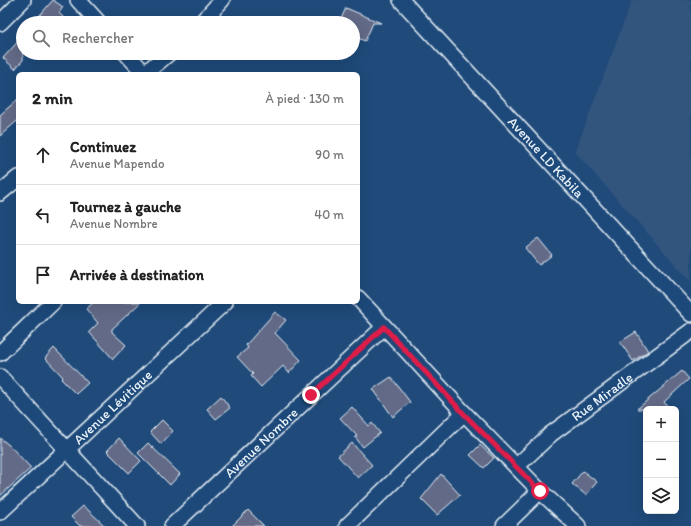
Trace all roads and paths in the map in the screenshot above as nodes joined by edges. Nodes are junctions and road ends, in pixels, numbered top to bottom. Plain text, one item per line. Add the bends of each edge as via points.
1 (24, 0) edge
2 (78, 0) edge
3 (222, 0) edge
4 (406, 2) edge
5 (93, 16) edge
6 (208, 16) edge
7 (0, 23) edge
8 (132, 60) edge
9 (161, 60) edge
10 (142, 72) edge
11 (146, 72) edge
12 (16, 180) edge
13 (0, 193) edge
14 (360, 300) edge
15 (51, 304) edge
16 (224, 304) edge
17 (691, 314) edge
18 (384, 327) junction
19 (691, 331) edge
20 (0, 353) edge
21 (0, 377) edge
22 (464, 414) junction
23 (66, 451) junction
24 (517, 466) junction
25 (540, 491) junction
26 (0, 512) edge
27 (137, 526) edge
28 (172, 526) edge
29 (347, 526) edge
30 (504, 526) edge
31 (578, 526) edge

1 - 7 street
2 - 5 street
3 - 6 street
4 - 17 street, Avenue LD Kabila
8 - 10 street
9 - 11 street
12 - 13 street
14 - 18 street
15 - 20 street
16 - 23 street, Avenue Lévitique
18 - 22 street
18 - 28 street, Avenue Nombre
19 - 24 street, Rue Miradle via 551,434
21 - 23 street
22 - 24 street
22 - 29 street
23 - 26 street, Avenue Lévitique
23 - 27 street
24 - 25 street
25 - 30 street
25 - 31 street

